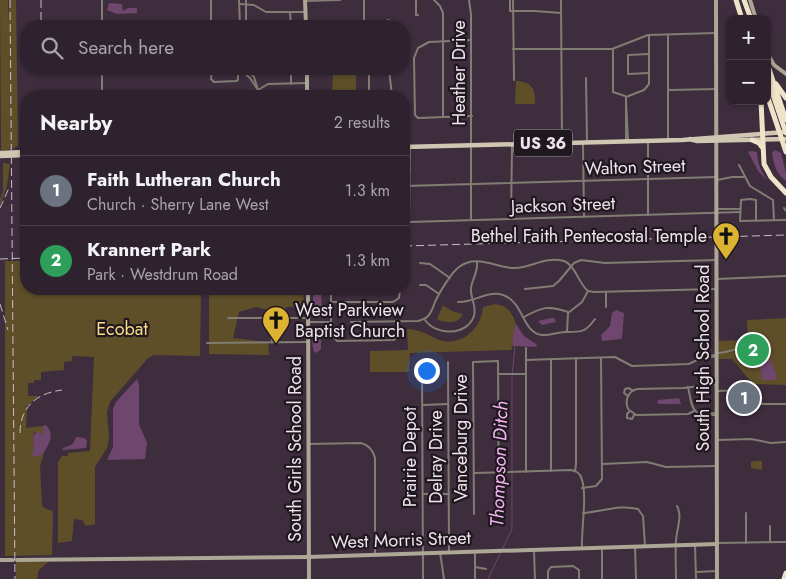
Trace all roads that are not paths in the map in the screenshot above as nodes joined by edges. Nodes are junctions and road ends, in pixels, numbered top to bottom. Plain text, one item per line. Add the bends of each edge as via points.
1 (102, 0) edge
2 (211, 0) edge
3 (240, 0) edge
4 (246, 0) edge
5 (305, 0) edge
6 (340, 0) edge
7 (364, 0) edge
8 (416, 0) edge
9 (434, 0) edge
10 (469, 0) edge
11 (475, 0) edge
12 (511, 0) edge
13 (560, 0) edge
14 (716, 0) edge
15 (735, 0) edge
16 (743, 0) edge
17 (750, 0) edge
18 (240, 4) junction
19 (246, 4) junction
20 (511, 11) junction
21 (290, 12) junction
22 (306, 12) junction
23 (561, 13) junction
24 (418, 15) dead end
25 (739, 15) edge
26 (749, 15) edge
27 (755, 15) edge
28 (102, 20) edge
29 (211, 20) edge
30 (240, 20) edge
31 (246, 20) edge
32 (290, 20) edge
33 (306, 20) edge
34 (364, 20) edge
35 (716, 33) junction
36 (668, 34) junction
37 (649, 35) junction
38 (471, 40) junction
39 (443, 41) junction
40 (561, 49) junction
41 (613, 49) junction
42 (513, 50) junction
43 (649, 54) junction
44 (771, 60) edge
45 (649, 74) junction
46 (786, 74) edge
47 (102, 75) edge
48 (212, 75) edge
49 (238, 75) edge
50 (247, 75) edge
51 (252, 75) edge
52 (291, 75) edge
53 (307, 75) edge
54 (369, 75) edge
55 (390, 75) edge
56 (771, 77) edge
57 (586, 78) dead end
58 (771, 79) edge
59 (514, 80) dead end
60 (771, 81) edge
61 (307, 83) junction
62 (291, 84) junction
63 (716, 89) junction
64 (102, 90) edge
65 (258, 90) junction
66 (307, 90) edge
67 (369, 90) edge
68 (391, 90) edge
69 (668, 90) junction
70 (626, 97) junction
71 (786, 98) edge
72 (761, 105) edge
73 (770, 105) edge
74 (472, 116) junction
75 (443, 117) junction
76 (786, 120) edge
77 (786, 132) edge
78 (762, 136) junction
79 (717, 138) junction
80 (786, 139) edge
81 (648, 140) junction
82 (668, 140) junction
83 (752, 140) junction
84 (627, 141) junction
85 (585, 142) junction
86 (562, 143) junction
87 (512, 144) junction
88 (471, 145) junction
89 (410, 147) joint
90 (763, 150) junction
91 (786, 152) edge
92 (0, 154) edge
93 (20, 154) edge
94 (739, 165) dead end
95 (410, 170) joint
96 (744, 176) junction
97 (717, 178) junction
98 (648, 179) junction
99 (584, 181) junction
100 (511, 183) junction
101 (471, 184) junction
102 (410, 185) joint
103 (786, 193) edge
104 (784, 208) dead end
105 (740, 210) junction
106 (717, 211) junction
107 (786, 211) edge
108 (648, 215) junction
109 (584, 217) junction
110 (511, 219) junction
111 (471, 220) junction
112 (774, 220) junction
113 (786, 220) edge
114 (756, 221) junction
115 (410, 222) edge
116 (717, 260) junction
117 (477, 262) junction
118 (420, 264) dead end
119 (571, 266) junction
120 (786, 276) edge
121 (450, 278) junction
122 (717, 279) junction
123 (420, 285) dead end
124 (717, 288) junction
125 (525, 289) dead end
126 (588, 291) junction
127 (606, 292) junction
128 (439, 294) junction
129 (308, 295) edge
130 (331, 295) edge
131 (400, 295) edge
132 (473, 300) junction
133 (331, 302) junction
134 (458, 302) dead end
135 (606, 307) dead end
136 (569, 312) junction
137 (272, 317) junction
138 (524, 317) junction
139 (228, 318) dead end
140 (425, 319) junction
141 (595, 319) dead end
142 (308, 320) junction
143 (400, 321) junction
144 (331, 322) junction
145 (351, 322) dead end
146 (567, 332) junction
147 (272, 342) junction
148 (308, 342) junction
149 (207, 343) dead end
150 (760, 343) dead end
151 (526, 348) dead end
152 (717, 355) junction
153 (576, 358) junction
154 (602, 358) junction
155 (551, 359) junction
156 (526, 360) junction
157 (448, 362) dead end
158 (422, 364) dead end
159 (498, 374) junction
160 (526, 374) junction
161 (717, 384) junction
162 (688, 387) junction
163 (632, 391) junction
164 (717, 391) junction
165 (628, 396) junction
166 (448, 404) junction
167 (786, 404) edge
168 (422, 405) junction
169 (630, 411) junction
170 (694, 411) junction
171 (717, 414) junction
172 (634, 415) junction
173 (717, 440) junction
174 (786, 442) edge
175 (308, 444) junction
176 (602, 464) junction
177 (717, 466) junction
178 (551, 471) junction
179 (575, 471) junction
180 (499, 472) junction
181 (526, 472) junction
182 (474, 473) junction
183 (582, 488) junction
184 (423, 494) junction
185 (448, 494) junction
186 (677, 506) dead end
187 (746, 512) dead end
188 (499, 513) dead end
189 (583, 513) junction
190 (474, 514) dead end
191 (770, 526) dead end
192 (770, 542) junction
193 (786, 542) edge
194 (746, 543) junction
195 (695, 544) junction
196 (716, 544) junction
197 (676, 545) junction
198 (635, 546) junction
199 (645, 546) junction
200 (602, 547) junction
201 (582, 548) junction
202 (534, 549) junction
203 (475, 551) junction
204 (440, 552) junction
205 (449, 552) junction
206 (423, 553) junction
207 (375, 554) junction
208 (308, 557) junction
209 (0, 560) edge
210 (475, 567) junction
211 (486, 568) dead end
212 (696, 572) junction
213 (717, 572) junction
214 (786, 573) edge
215 (309, 579) edge
216 (423, 579) edge
217 (444, 579) edge
218 (475, 579) edge
219 (536, 579) edge
220 (548, 579) edge
221 (579, 579) edge
222 (602, 579) edge
223 (636, 579) edge
224 (676, 579) edge
225 (696, 579) edge
226 (717, 579) edge
227 (784, 579) edge

1 - 28 street
2 - 29 street
3 - 18 street
4 - 19 street
5 - 6 street
5 - 22 street
7 - 34 street
8 - 24 street
9 - 39 street via 442,11
10 - 11 street
10 - 38 street, Heather Drive
12 - 20 street
13 - 23 street
14 - 35 street, South High School Road
15 - 25 highway
16 - 26 highway
17 - 27 street
18 - 19 street
18 - 30 street
19 - 21 street via 266,12
19 - 31 street
20 - 23 street
20 - 42 street
21 - 22 street
21 - 32 street
22 - 33 street
23 - 40 street
35 - 36 street
35 - 63 street, South High School Road
36 - 37 street
36 - 69 street
37 - 41 street
37 - 43 street
38 - 39 street
38 - 74 street, Heather Drive
39 - 75 street
39 - 75 street via 426,42 415,53 416,117
40 - 41 street
40 - 42 street
40 - 86 street
41 - 70 street via 613,92
42 - 59 street
43 - 45 street
43 - 45 street via 628,55 628,74
44 - 46 street
45 - 70 street via 646,88
47 - 64 street
48 - 49 street via 213,82 237,81
50 - 65 street
51 - 65 street
52 - 62 street
53 - 61 street
54 - 67 street
55 - 68 street
56 - 71 highway
57 - 85 street
58 - 76 highway
60 - 77 highway
61 - 62 street
61 - 66 street
62 - 65 street via 268,84
63 - 69 street
63 - 79 street, South High School Road
69 - 82 street
70 - 84 street
72 - 78 highway
73 - 91 highway
74 - 75 street
74 - 88 street, Heather Drive
77 - 78 main road, US 36
78 - 79 main road, US 36
78 - 80 main road
78 - 83 main road
78 - 90 highway
79 - 82 main road, US 36
79 - 83 main road, US 36
79 - 97 street, South High School Road
81 - 82 main road, US 36
81 - 84 main road, US 36
81 - 98 street
83 - 90 highway via 760,143
84 - 85 main road, US 36
85 - 86 main road, US 36
85 - 99 street
86 - 87 main road, US 36
87 - 88 main road, US 36
87 - 100 street
88 - 89 main road, US 36
88 - 101 street, Heather Drive
89 - 95 street
90 - 103 highway via 768,173
92 - 93 main road
94 - 96 street
95 - 102 street
96 - 97 street, Walton Street
96 - 112 street via 750,187 773,201
97 - 98 street, Walton Street
97 - 106 street, South High School Road
98 - 99 street, Walton Street
98 - 108 street
99 - 100 street, Walton Street
99 - 109 street
100 - 101 street, Walton Street
100 - 110 street
101 - 102 street, Walton Street
101 - 111 street, Heather Drive
104 - 107 street
105 - 106 street, Jackson Street
105 - 114 street via 740,221
105 - 114 street via 741,200 755,200
106 - 108 street, Jackson Street
106 - 116 street, South High School Road
108 - 109 street, Jackson Street
109 - 110 street, Jackson Street
110 - 111 street, Jackson Street
111 - 115 street, Jackson Street
112 - 113 street
112 - 114 street
116 - 119 street via 605,263 582,260
116 - 122 street, South High School Road
117 - 119 street via 516,268 540,261 564,261
117 - 121 street via 460,267
117 - 132 street via 477,272 470,289
118 - 121 street via 430,264
119 - 125 street via 553,286
119 - 126 street
120 - 122 street
121 - 128 street
122 - 124 street, South High School Road
123 - 128 street via 426,285
124 - 127 street
124 - 152 street, South High School Road
126 - 127 street
126 - 136 street via 582,302
127 - 135 street
128 - 140 street
129 - 142 street, South Girls School Road
130 - 133 street
131 - 133 street via 392,302
132 - 134 street
132 - 138 street via 489,294 505,296 516,304
132 - 140 street via 473,318 458,330 441,331
133 - 144 street
136 - 138 street via 548,307
136 - 146 street
137 - 139 street
137 - 142 street
137 - 147 street
138 - 146 street via 530,329 537,334 546,336
140 - 143 street
141 - 146 street via 584,331
142 - 144 street
142 - 148 street, South Girls School Road
143 - 144 street via 400,333 392,340 337,341 332,336
143 - 145 street
147 - 148 street
147 - 149 street
148 - 175 street, South Girls School Road
150 - 152 street
151 - 156 street
152 - 154 street via 706,356 691,364 632,366 616,358
152 - 161 street, South High School Road
153 - 154 street
153 - 155 street
153 - 179 street
154 - 176 street
155 - 156 street
155 - 178 street
156 - 160 street
157 - 166 street, Delray Drive
158 - 168 street, Prairie Depot
159 - 160 street
159 - 180 street
159 - 182 street, Vanceburg Drive via 498,361 474,362
160 - 181 street
161 - 162 street
161 - 164 street, South High School Road
162 - 163 street
162 - 170 street
163 - 165 street
163 - 165 street via 625,389
164 - 167 street via 745,390 762,404
164 - 171 street, South High School Road
165 - 169 street
166 - 168 street
166 - 185 street, Delray Drive
168 - 184 street, Prairie Depot
169 - 172 street
169 - 172 street via 626,414 628,419
170 - 171 street
170 - 172 street via 688,414
171 - 173 street, South High School Road
173 - 174 street
173 - 177 street, South High School Road
175 - 207 street via 361,443 372,451 375,458
175 - 208 street, South Girls School Road
176 - 177 street via 647,462 666,467
176 - 183 street via 600,483
177 - 196 street, South High School Road
178 - 179 street
178 - 181 street
179 - 183 street via 580,476
180 - 181 street
180 - 182 street
180 - 188 street
182 - 190 street, Vanceburg Drive
183 - 189 street
184 - 185 street
184 - 206 street, Prairie Depot
185 - 205 street, Delray Drive
186 - 197 street via 679,526
187 - 194 street
189 - 199 street via 636,508 642,514
189 - 201 street
191 - 192 street
192 - 193 street, West Morris Street
192 - 194 street, West Morris Street
194 - 196 street, West Morris Street
195 - 196 street, West Morris Street
195 - 197 street, West Morris Street
195 - 212 street
196 - 213 street, South High School Road
197 - 199 street, West Morris Street
197 - 224 street
198 - 199 street, West Morris Street
198 - 200 street, West Morris Street
198 - 223 street
200 - 201 street, West Morris Street
200 - 222 street
201 - 202 street, West Morris Street
202 - 203 street, West Morris Street
202 - 219 street
203 - 205 street, West Morris Street
203 - 210 street
204 - 205 street, West Morris Street
204 - 206 street, West Morris Street
204 - 217 street
206 - 207 street, West Morris Street
206 - 216 street, Prairie Depot
207 - 208 street, West Morris Street
208 - 209 street, West Morris Street
208 - 215 street, South Girls School Road
210 - 211 street
210 - 218 street
212 - 213 street
212 - 225 street
213 - 226 street, South High School Road
214 - 227 highway
220 - 221 street via 551,568 573,566 579,572

